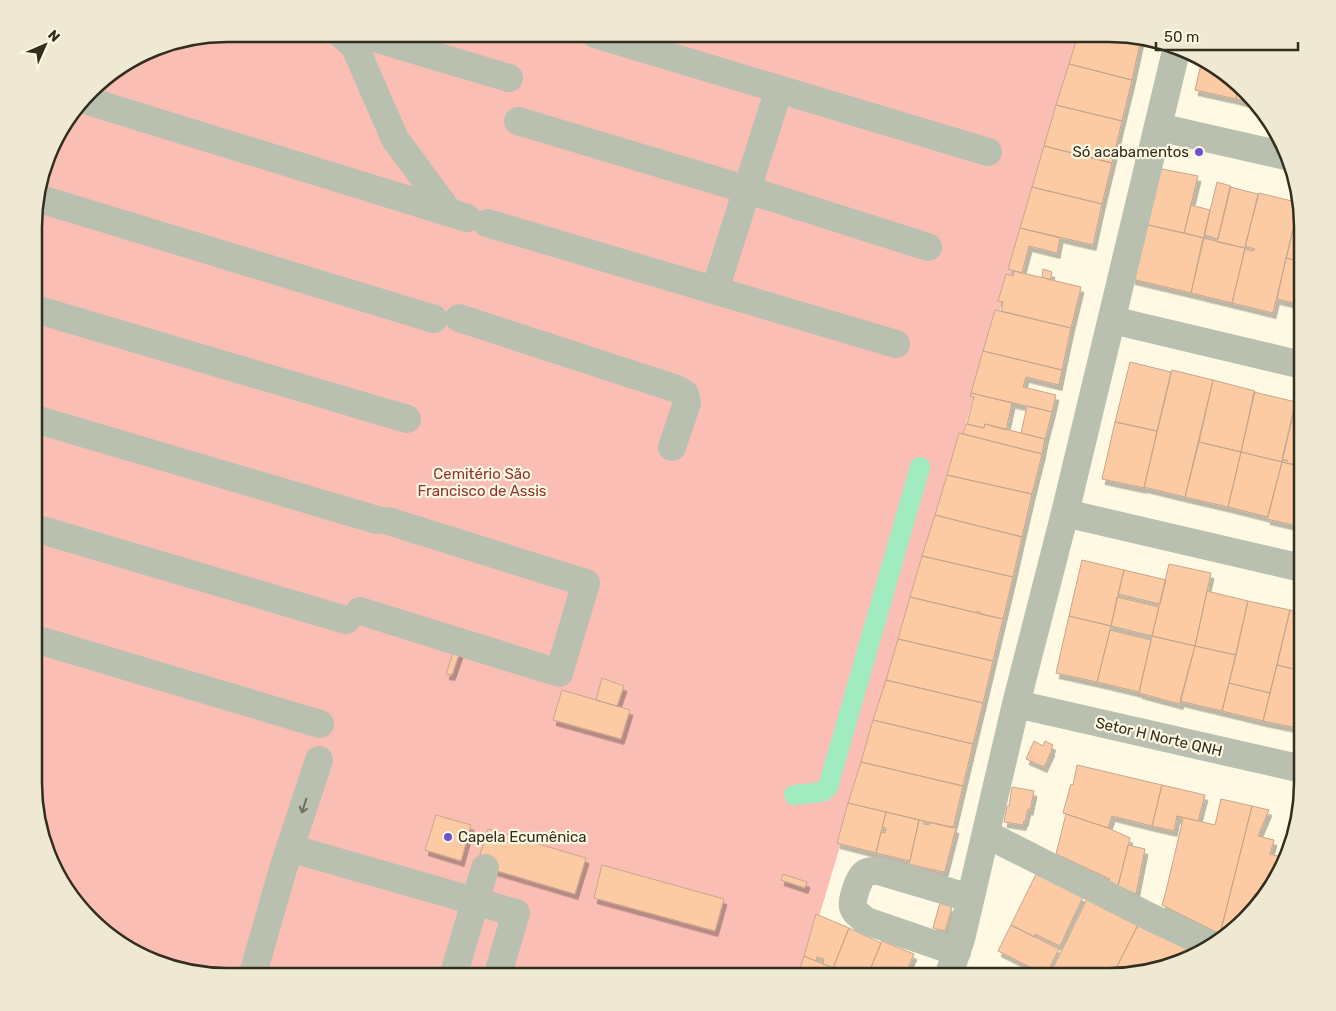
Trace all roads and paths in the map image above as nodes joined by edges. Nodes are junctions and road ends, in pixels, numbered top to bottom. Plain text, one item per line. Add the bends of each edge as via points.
1 (350, 42) edge
2 (388, 42) edge
3 (622, 42) edge
4 (1175, 55) edge
5 (509, 78) dead end
6 (780, 89) junction
7 (92, 102) edge
8 (518, 121) dead end
9 (1158, 127) junction
10 (988, 152) dead end
11 (1278, 154) edge
12 (748, 190) junction
13 (45, 200) edge
14 (468, 218) junction
15 (928, 246) dead end
16 (716, 290) junction
17 (42, 311) edge
18 (1112, 320) junction
19 (896, 344) dead end
20 (1294, 363) edge
21 (407, 419) dead end
22 (42, 421) edge
23 (672, 447) dead end
24 (1065, 514) junction
25 (42, 530) edge
26 (1294, 566) edge
27 (42, 641) edge
28 (1016, 704) junction
29 (320, 724) dead end
30 (320, 760) dead end
31 (1294, 767) edge
32 (986, 834) junction
33 (300, 851) dead end
34 (485, 868) dead end
35 (970, 898) junction
36 (475, 901) junction
37 (1204, 942) edge
38 (255, 968) edge
39 (456, 968) edge
40 (499, 968) edge
41 (952, 968) edge
42 (954, 968) edge

1 - 14 street via 395,139
2 - 5 street
3 - 6 street
4 - 9 street
6 - 10 street
6 - 12 street
7 - 14 street
8 - 12 street
9 - 11 street
9 - 18 street
12 - 15 street
12 - 16 street
13 - 23 street via 677,389 685,394 687,403
14 - 16 street
16 - 19 street
17 - 21 street
18 - 20 street
18 - 24 street
22 - 25 street via 586,583 559,673
24 - 26 street
24 - 28 street
27 - 29 street
28 - 31 street, Setor H Norte QNH
28 - 32 street
30 -> 38 street via 283,869
32 - 35 street
32 - 37 street
33 - 36 street
34 - 36 street
35 - 41 street via 870,870 862,875 853,897 852,906 866,921
35 - 42 street
36 - 39 street
36 - 40 street via 516,913

